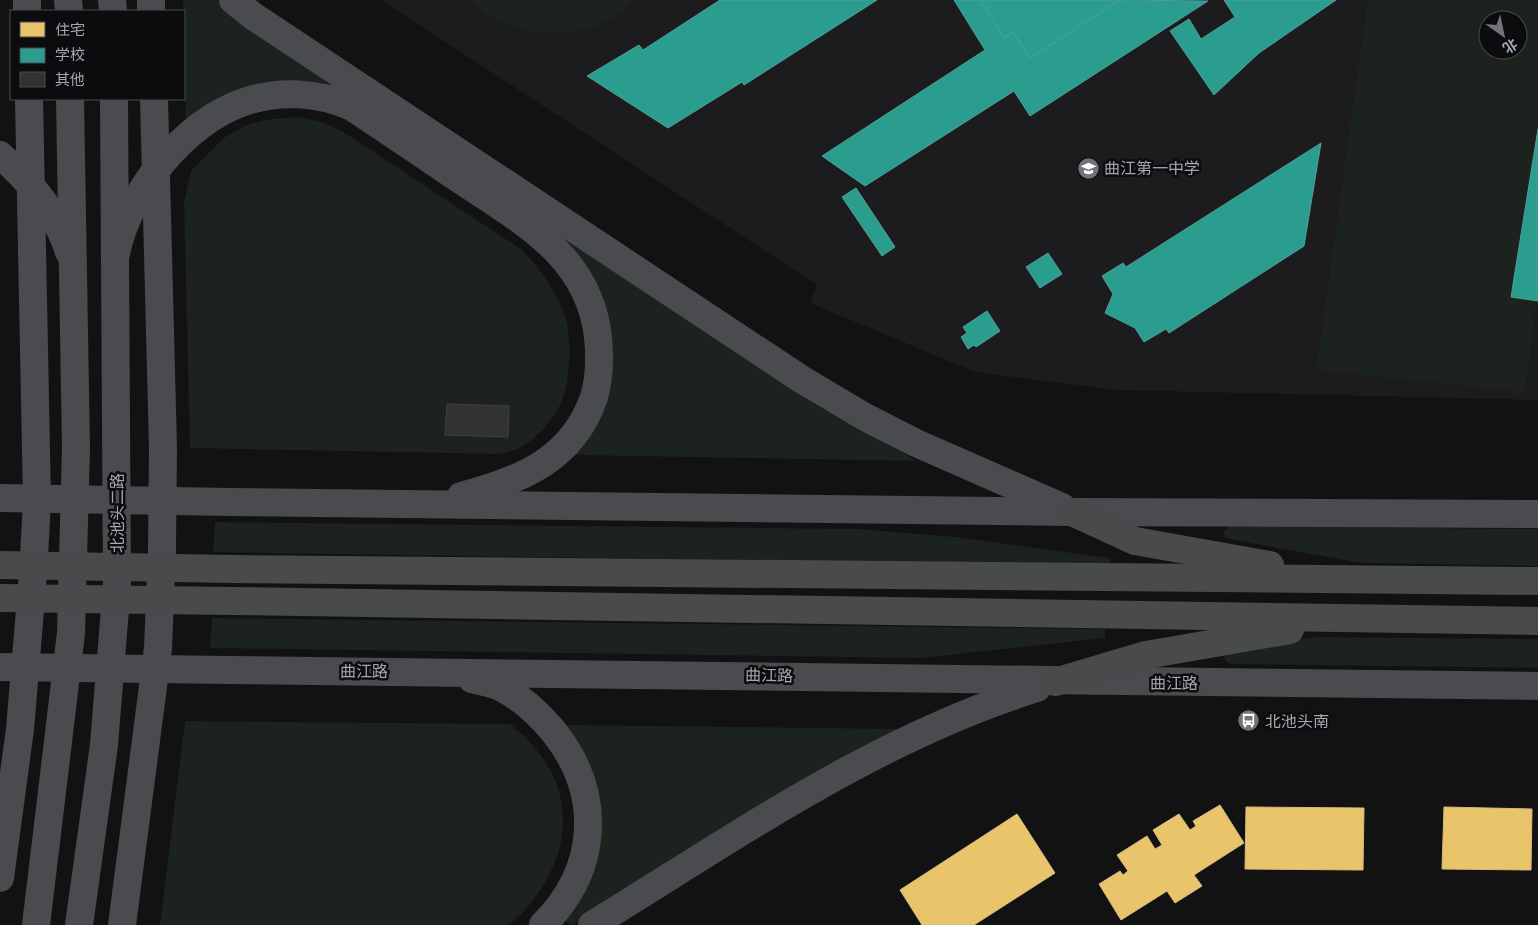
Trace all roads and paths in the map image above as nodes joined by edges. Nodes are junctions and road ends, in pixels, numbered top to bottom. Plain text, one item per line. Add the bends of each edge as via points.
1 (233, 0) edge
2 (29, 100) edge
3 (70, 100) edge
4 (114, 100) edge
5 (154, 100) edge
6 (0, 155) edge
7 (156, 170) junction
8 (30, 184) junction
9 (116, 254) junction
10 (73, 267) junction
11 (0, 498) edge
12 (431, 504) junction
13 (1072, 512) junction
14 (1538, 514) edge
15 (0, 565) edge
16 (1353, 579) junction
17 (1538, 581) edge
18 (0, 598) edge
19 (1354, 619) junction
20 (1538, 620) edge
21 (0, 667) edge
22 (424, 671) junction
23 (1055, 682) junction
24 (1538, 686) edge
25 (0, 878) edge
26 (36, 919) edge
27 (80, 921) edge
28 (122, 925) edge
29 (543, 925) edge
30 (592, 925) edge

1 - 13 main road via 801,379 916,443
2 - 8 main road
3 - 10 main road
4 - 9 main road, 北池头二路
5 - 7 main road
6 - 8 main road
7 - 9 main road via 124,223
7 - 12 main road via 200,127 243,102 290,94 333,98 352,107 534,229 562,256 586,292 597,327 600,369 591,405 570,439 536,469 494,487
7 - 28 main road via 163,448 158,648
8 - 10 main road via 65,239
8 - 25 main road via 35,528 20,729
9 - 27 main road, 北池头二路 via 117,584 104,745
10 - 26 main road via 76,448 71,633
11 - 12 main road, bridge
12 - 13 main road
13 - 14 main road
13 - 16 highway via 1135,542
15 - 16 highway, bridge
16 - 17 highway
18 - 19 highway, bridge
19 - 20 highway
19 - 23 highway via 1146,655
21 - 22 main road, 曲江路, bridge
22 - 23 main road, 曲江路
22 - 29 main road via 500,687 523,701 545,722 570,757 586,801 587,844 574,885 559,909
23 - 24 main road, 曲江路
23 - 30 main road via 1009,696 879,753

